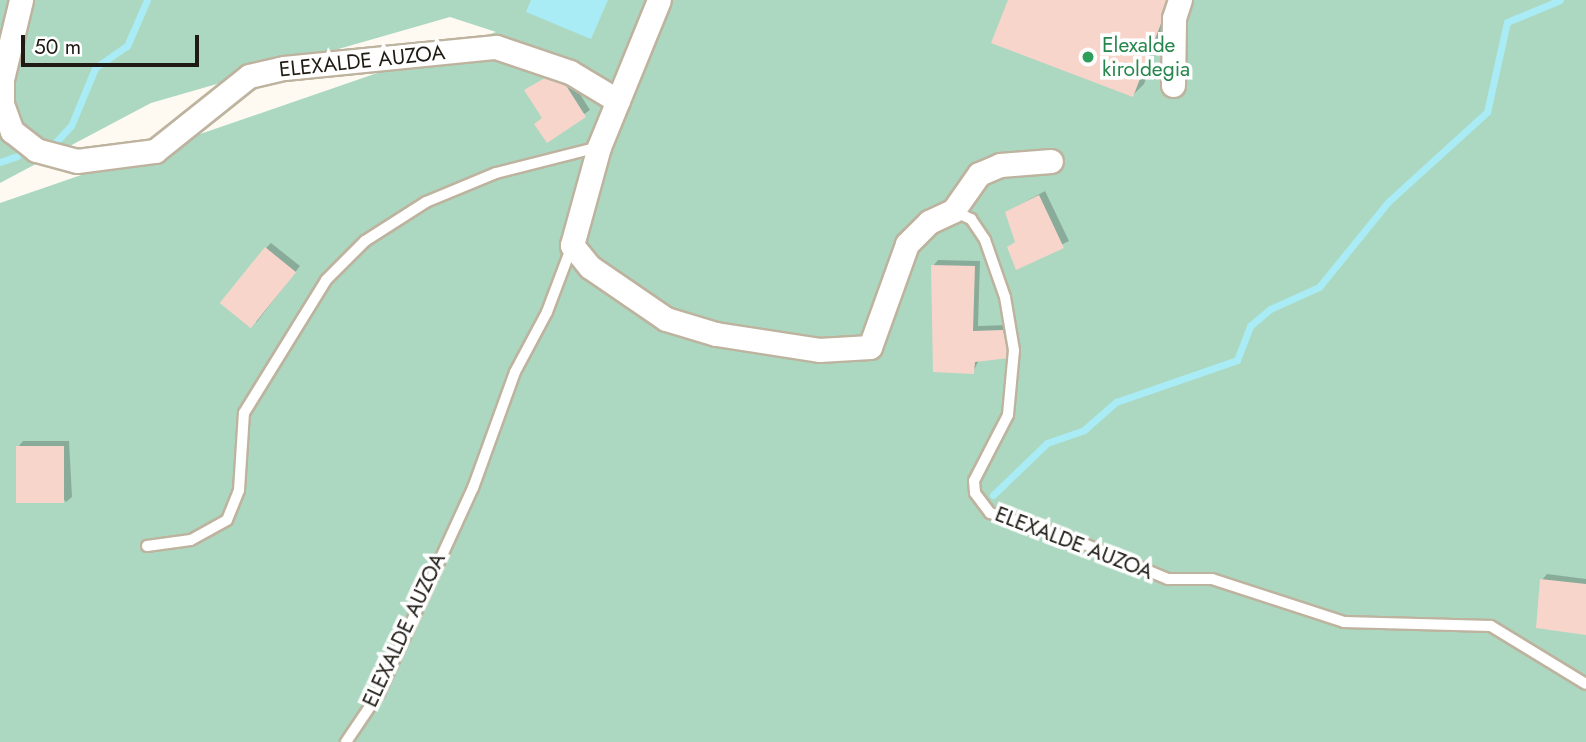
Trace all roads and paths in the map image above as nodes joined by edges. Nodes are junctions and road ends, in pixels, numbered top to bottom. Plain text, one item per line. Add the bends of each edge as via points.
1 (21, 0) edge
2 (659, 0) edge
3 (1180, 0) edge
4 (1172, 85) dead end
5 (618, 101) junction
6 (599, 147) junction
7 (1051, 161) dead end
8 (953, 211) junction
9 (572, 245) junction
10 (147, 546) dead end
11 (1586, 684) edge
12 (346, 742) edge

1 - 5 street, ELEXALDE AUZOA via 2,79 2,104 12,131 36,150 77,161 155,151 249,76 284,68 496,47 570,72
2 - 5 street, ELEXALDE AUZOA
3 - 4 street via 1174,18
5 - 6 street, ELEXALDE AUZOA
6 - 9 street, ELEXALDE AUZOA
6 - 10 lane via 496,173 426,202 365,241 327,280 244,413 239,490 227,520 191,540
7 - 8 street via 1000,165 979,174
8 - 9 street via 929,222 907,244 879,327 870,347 861,350 819,351 716,334 666,319 590,267
8 - 11 lane, ELEXALDE AUZOA via 971,219 985,240 1005,297 1014,350 1008,415 974,481 975,494 990,513 1075,540 1168,579 1213,579 1344,622 1491,626
9 - 12 lane, ELEXALDE AUZOA via 547,312 515,372 473,488 379,693

